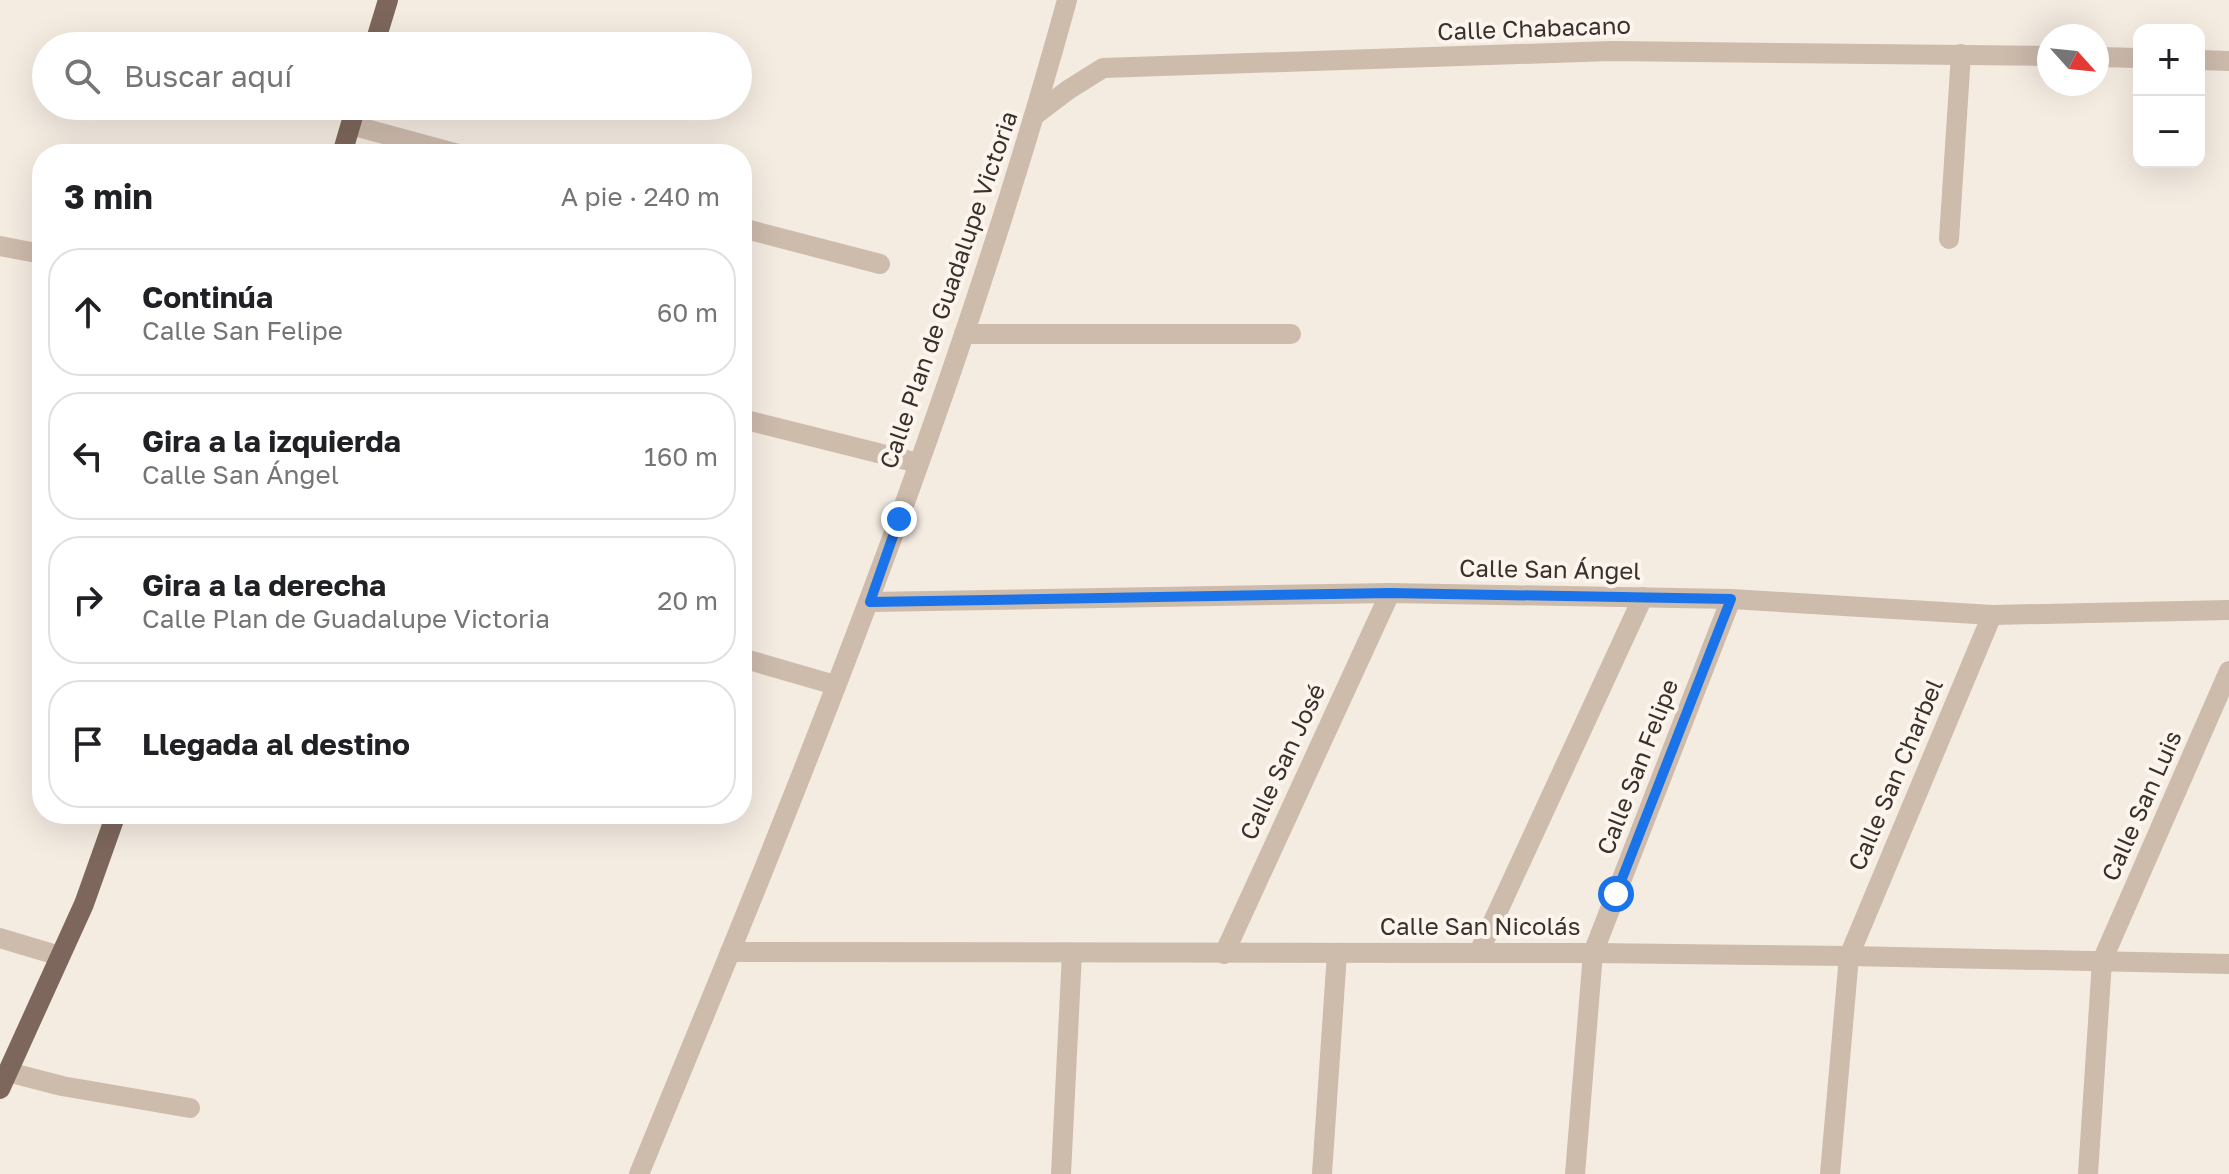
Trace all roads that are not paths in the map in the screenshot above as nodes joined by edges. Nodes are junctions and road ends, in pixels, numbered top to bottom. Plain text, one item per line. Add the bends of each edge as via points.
1 (388, 0) edge
2 (1067, 0) edge
3 (378, 32) edge
4 (1961, 54) junction
5 (2037, 56) edge
6 (2109, 57) edge
7 (2133, 58) edge
8 (2205, 60) edge
9 (2229, 61) edge
10 (1035, 115) junction
11 (353, 120) edge
12 (365, 120) edge
13 (345, 144) edge
14 (431, 144) edge
15 (752, 231) edge
16 (1949, 239) dead end
17 (0, 246) edge
18 (32, 252) edge
19 (880, 264) dead end
20 (964, 334) junction
21 (1291, 334) dead end
22 (752, 422) edge
23 (918, 463) junction
24 (1390, 593) junction
25 (1643, 597) junction
26 (1731, 599) junction
27 (870, 602) junction
28 (2229, 610) edge
29 (1992, 615) junction
30 (752, 661) edge
31 (2229, 671) edge
32 (835, 685) junction
33 (112, 824) edge
34 (0, 938) edge
35 (730, 952) junction
36 (1479, 952) junction
37 (1072, 953) junction
38 (1337, 953) junction
39 (1593, 953) junction
40 (1224, 954) junction
41 (60, 956) junction
42 (1849, 956) junction
43 (2102, 961) junction
44 (2229, 964) edge
45 (4, 1081) edge
46 (190, 1108) dead end
47 (639, 1174) edge
48 (1061, 1174) edge
49 (1322, 1174) edge
50 (1575, 1174) edge
51 (1830, 1174) edge
52 (2088, 1174) edge

1 - 3 main road
2 - 10 street, Calle Plan de Guadalupe Victoria
4 - 5 street, Calle Chabacano
4 - 10 street, Calle Chabacano via 1611,51 1103,68
4 - 16 street
6 - 7 street
8 - 9 street
10 - 20 street, Calle Plan de Guadalupe Victoria
11 - 13 main road
12 - 14 street
15 - 19 street
17 - 18 street
20 - 21 street
20 - 23 street, Calle Plan de Guadalupe Victoria
22 - 23 street
23 - 27 street, Calle Plan de Guadalupe Victoria
24 - 25 street, Calle San Ángel
24 - 27 street, Calle San Ángel
24 - 40 street, Calle San José
25 - 26 street, Calle San Ángel
25 - 36 street
26 - 29 street, Calle San Ángel
26 - 39 street, Calle San Felipe
27 - 32 street, Calle Plan de Guadalupe Victoria
28 - 29 street, Calle San Ángel
29 - 42 street, Calle San Charbel
30 - 32 street
31 - 43 street, Calle San Luis
32 - 35 street, Calle Plan de Guadalupe Victoria
33 - 41 main road
34 - 41 street
35 - 37 street, Calle San Nicolás
35 - 47 street, Calle Plan de Guadalupe Victoria
36 - 38 street, Calle San Nicolás
36 - 39 street, Calle San Nicolás
37 - 40 street, Calle San Nicolás
37 - 48 street
38 - 40 street, Calle San Nicolás
38 - 49 street
39 - 42 street, Calle San Nicolás
39 - 50 street, Calle San Felipe
41 - 45 main road
42 - 43 street, Calle San Nicolás
42 - 51 street, Calle San Charbel
43 - 44 street, Calle San Nicolás
43 - 52 street, Calle San Luis
45 - 46 street

